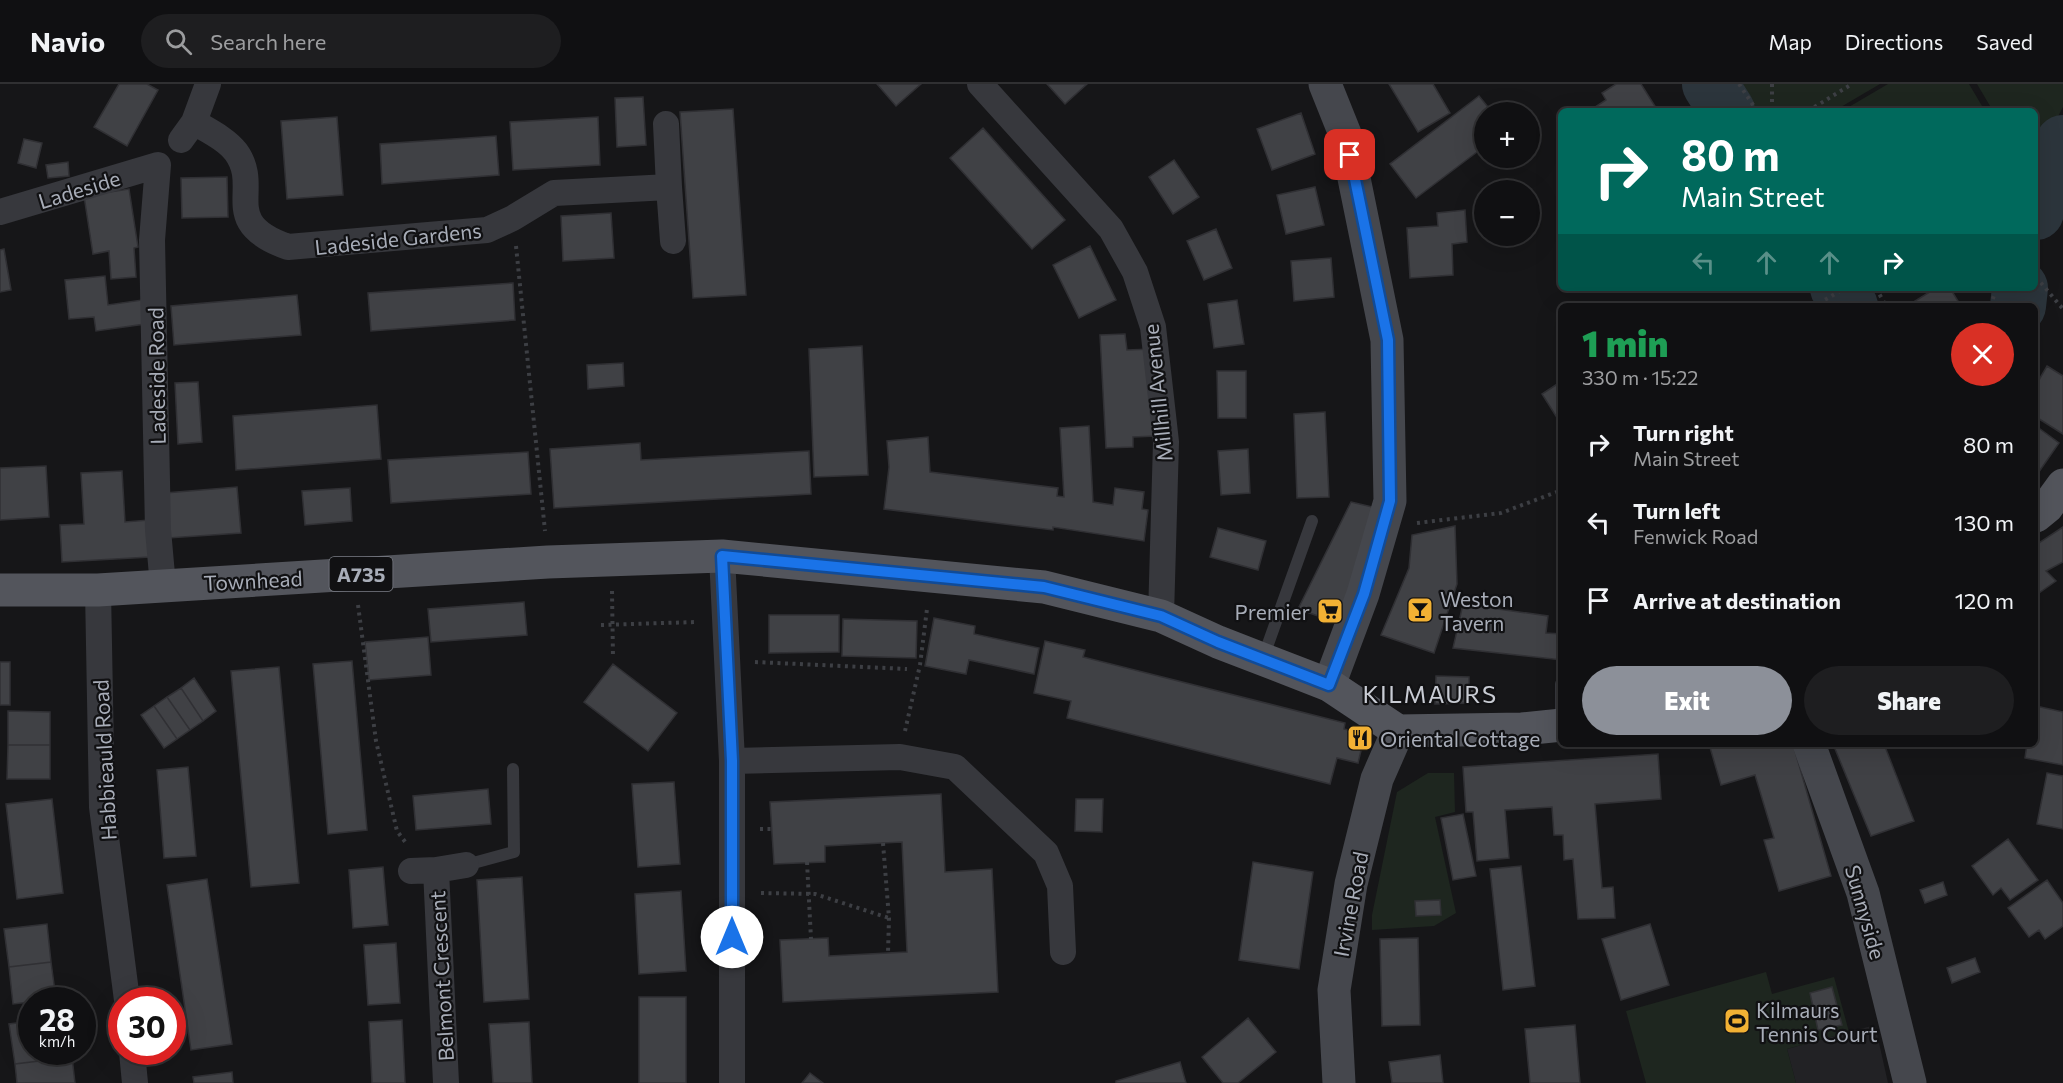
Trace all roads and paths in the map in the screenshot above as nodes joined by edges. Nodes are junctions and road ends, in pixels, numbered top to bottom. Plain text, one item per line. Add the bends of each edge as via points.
1 (208, 84) edge
2 (980, 84) edge
3 (1325, 84) edge
4 (1739, 84) edge
5 (1772, 84) edge
6 (1852, 84) edge
7 (1755, 108) edge
8 (1772, 108) edge
9 (1813, 108) edge
10 (666, 124) dead end
11 (158, 165) joint
12 (669, 187) junction
13 (0, 212) edge
14 (513, 218) junction
15 (673, 241) dead end
16 (2038, 279) edge
17 (1841, 291) edge
18 (1823, 303) edge
19 (2063, 309) edge
20 (2063, 485) edge
21 (1558, 492) edge
22 (2038, 514) edge
23 (1312, 521) dead end
24 (1383, 528) junction
25 (722, 556) junction
26 (610, 560) junction
27 (548, 562) junction
28 (356, 574) junction
29 (932, 575) junction
30 (163, 586) junction
31 (0, 590) edge
32 (98, 590) junction
33 (1161, 616) junction
34 (725, 621) junction
35 (613, 624) junction
36 (601, 625) dead end
37 (613, 658) dead end
38 (1263, 659) junction
39 (727, 661) junction
40 (907, 669) dead end
41 (1329, 685) junction
42 (1558, 725) edge
43 (1398, 731) junction
44 (1810, 747) edge
45 (900, 757) junction
46 (732, 761) junction
47 (513, 770) dead end
48 (883, 843) dead end
49 (807, 862) dead end
50 (466, 865) joint
51 (424, 871) junction
52 (761, 893) dead end
53 (809, 893) junction
54 (889, 918) junction
55 (811, 939) dead end
56 (1063, 952) dead end
57 (888, 953) dead end
58 (125, 987) edge
59 (133, 1065) edge
60 (135, 1083) edge
61 (446, 1083) edge
62 (732, 1083) edge
63 (1339, 1083) edge
64 (1910, 1083) edge

1 - 14 street, Ladeside Gardens via 188,131 225,141 238,154 246,213 252,226 267,240 288,247 487,230
2 - 33 street, Millhill Avenue via 1111,230 1135,272 1153,327 1166,442
3 - 24 main road via 1345,134 1388,340 1390,501
4 - 7 path
5 - 8 path
6 - 9 path
10 - 12 street
11 - 13 street, Ladeside
11 - 30 street, Ladeside Road via 152,240 158,530
12 - 14 street, Ladeside Gardens via 554,193
12 - 15 street
14 - 27 path
16 - 19 path
17 - 18 path
20 - 22 main road
21 - 24 path via 1501,513
23 - 38 lane
24 - 41 main road via 1364,594
25 - 26 main road, Townhead / A735
25 - 29 main road, A735
25 - 34 street
26 - 27 main road, Townhead / A735
26 - 35 path
27 - 28 main road, Townhead / A735
28 - 30 main road, Townhead / A735
28 - 51 path via 376,741 397,831
29 - 33 main road, A735 via 1044,587
29 - 45 path via 920,665
30 - 32 main road, Townhead / A735
31 - 32 main road, Townhead / A735
32 - 58 street, Habbieauld Road via 102,807
33 - 38 main road, A735
34 - 35 path
34 - 39 street
35 - 36 path
35 - 37 path
38 - 41 main road, A735
39 - 40 path
39 - 46 street
41 - 43 main road, A735
42 - 43 main road
43 - 63 main road, Irvine Road via 1377,779 1351,884 1334,990
44 - 64 main road, Sunnyside via 1863,893
45 - 46 street
45 - 56 street via 955,767 1046,853 1060,886
46 - 62 street
47 - 50 lane via 514,852
48 - 54 path
49 - 53 path
50 - 51 street, Belmont Crescent
51 - 61 street, Belmont Crescent
52 - 53 path
53 - 54 path
53 - 55 path
54 - 57 path
59 - 60 street

